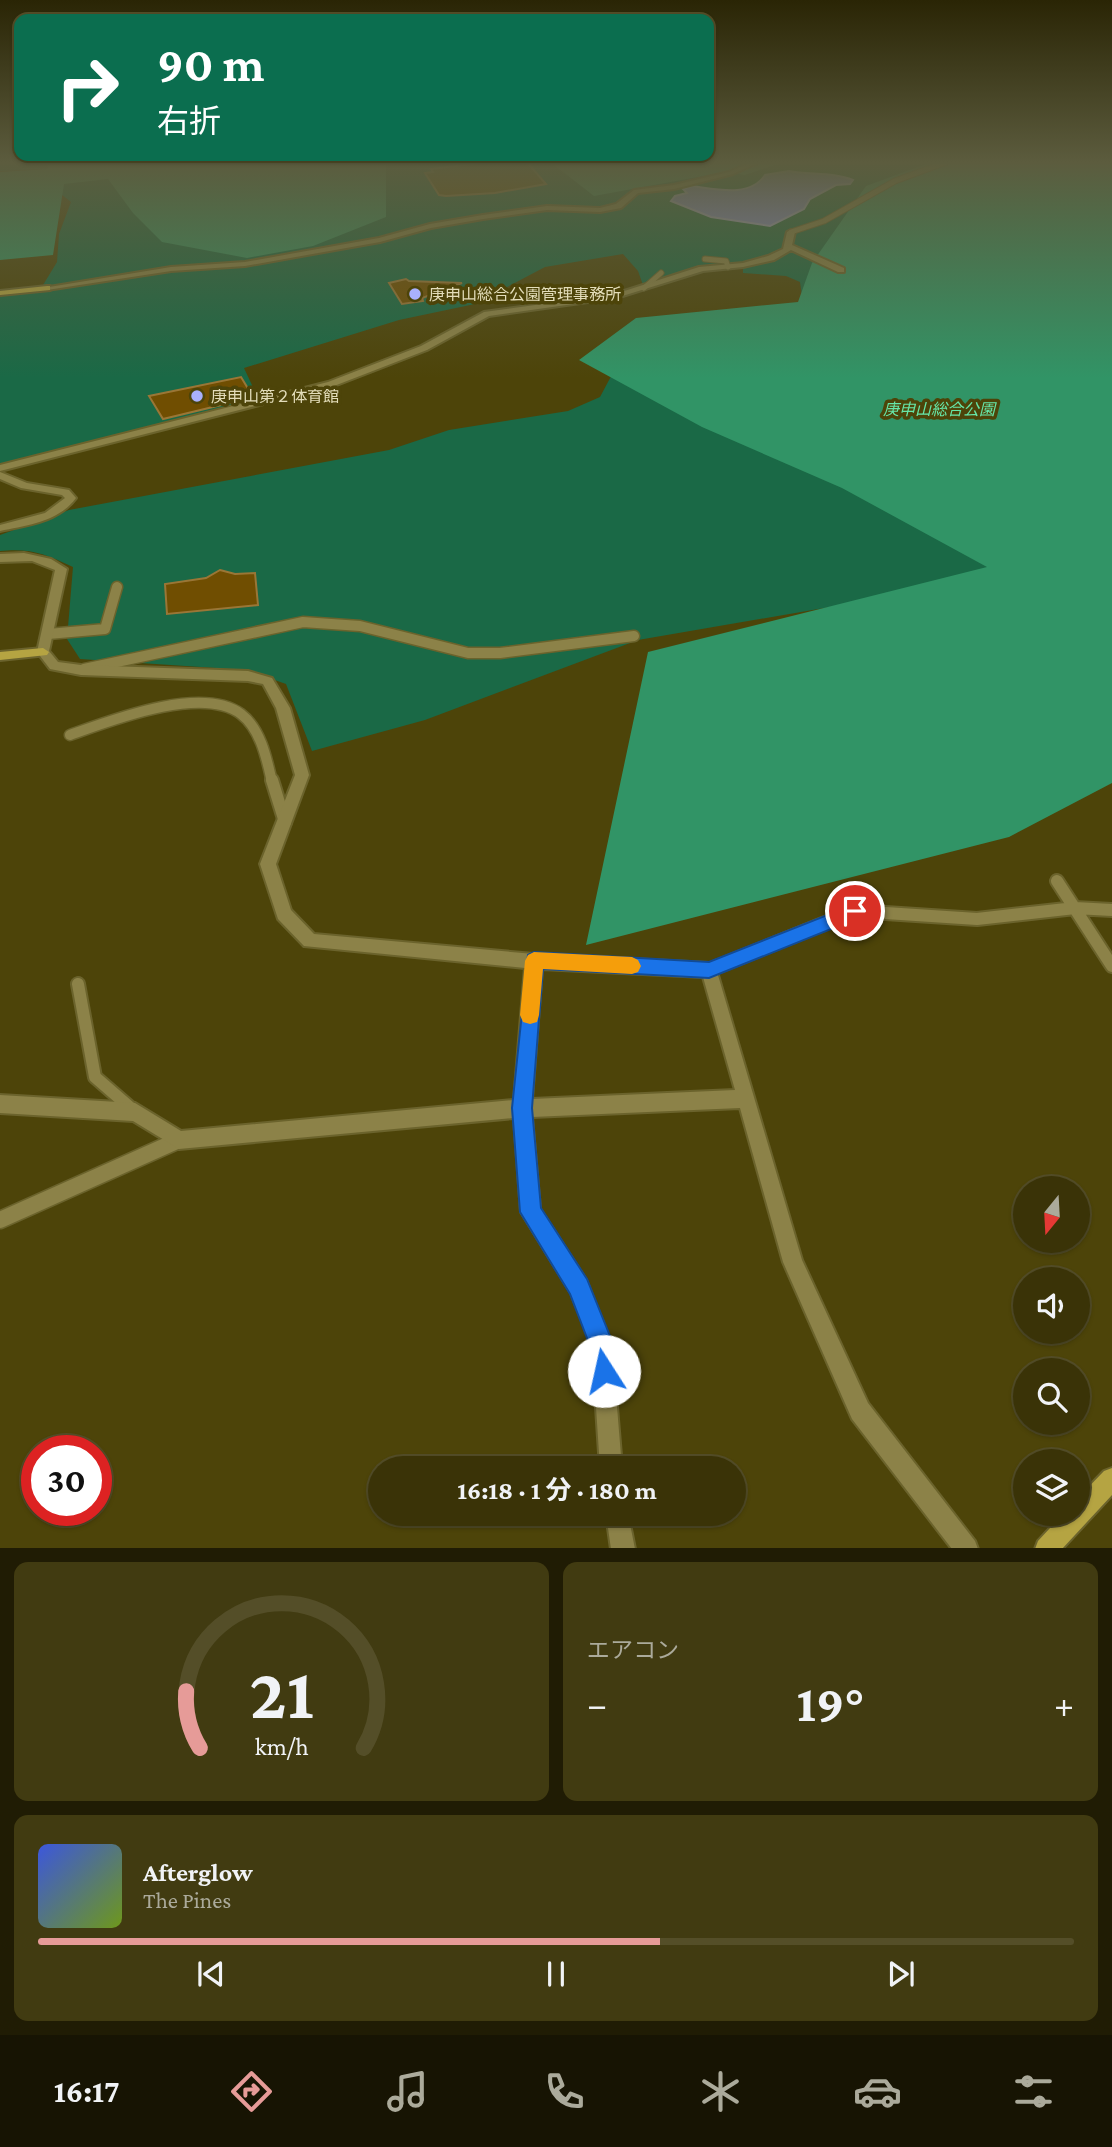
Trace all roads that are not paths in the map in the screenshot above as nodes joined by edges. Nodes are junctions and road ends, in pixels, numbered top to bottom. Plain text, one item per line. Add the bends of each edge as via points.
1 (404, 233) edge
2 (791, 233) edge
3 (788, 246) junction
4 (705, 258) dead end
5 (727, 267) junction
6 (841, 270) dead end
7 (661, 273) dead end
8 (644, 288) junction
9 (0, 293) edge
10 (0, 468) edge
11 (0, 475) edge
12 (0, 528) edge
13 (0, 558) edge
14 (117, 587) dead end
15 (48, 634) junction
16 (634, 636) dead end
17 (43, 652) junction
18 (0, 656) edge
19 (81, 670) junction
20 (70, 735) dead end
21 (285, 822) junction
22 (1057, 881) dead end
23 (1075, 908) junction
24 (1112, 910) edge
25 (534, 961) junction
26 (1112, 966) edge
27 (709, 970) junction
28 (78, 984) dead end
29 (744, 1099) junction
30 (0, 1104) edge
31 (522, 1108) junction
32 (135, 1112) junction
33 (179, 1140) junction
34 (0, 1220) edge
35 (610, 1456) edge
36 (1112, 1479) edge
37 (619, 1526) edge
38 (623, 1548) edge
39 (966, 1548) edge
40 (1047, 1548) edge

1 - 9 street via 244,264 166,269
2 - 3 street
3 - 5 street via 771,258
3 - 6 street
4 - 5 lane via 726,261
5 - 8 street via 702,269
7 - 8 lane
8 - 10 street via 487,314 424,348 331,384
11 - 12 street via 25,486 65,492 71,498 48,516
13 - 15 street via 49,560 61,569
14 - 15 lane via 105,629
15 - 17 street
16 - 19 lane via 468,653 360,626 303,622
17 - 18 street
17 - 19 street via 54,666
19 - 21 street via 248,676 267,681 284,708 302,775
20 - 21 lane via 132,714 174,706 213,704 241,714 258,737
21 - 25 street via 268,863 284,914 310,941
22 - 23 lane
23 - 24 lane
23 - 26 lane
23 - 27 lane via 977,919 855,911
25 - 27 street
25 - 31 street
27 - 29 street
28 - 32 lane via 95,1077
29 - 31 street
29 - 39 street via 793,1262 860,1411
30 - 32 street
31 - 33 street
31 - 35 street via 531,1212 579,1287 602,1346
32 - 33 street
33 - 34 lane
36 - 40 street
37 - 38 street

